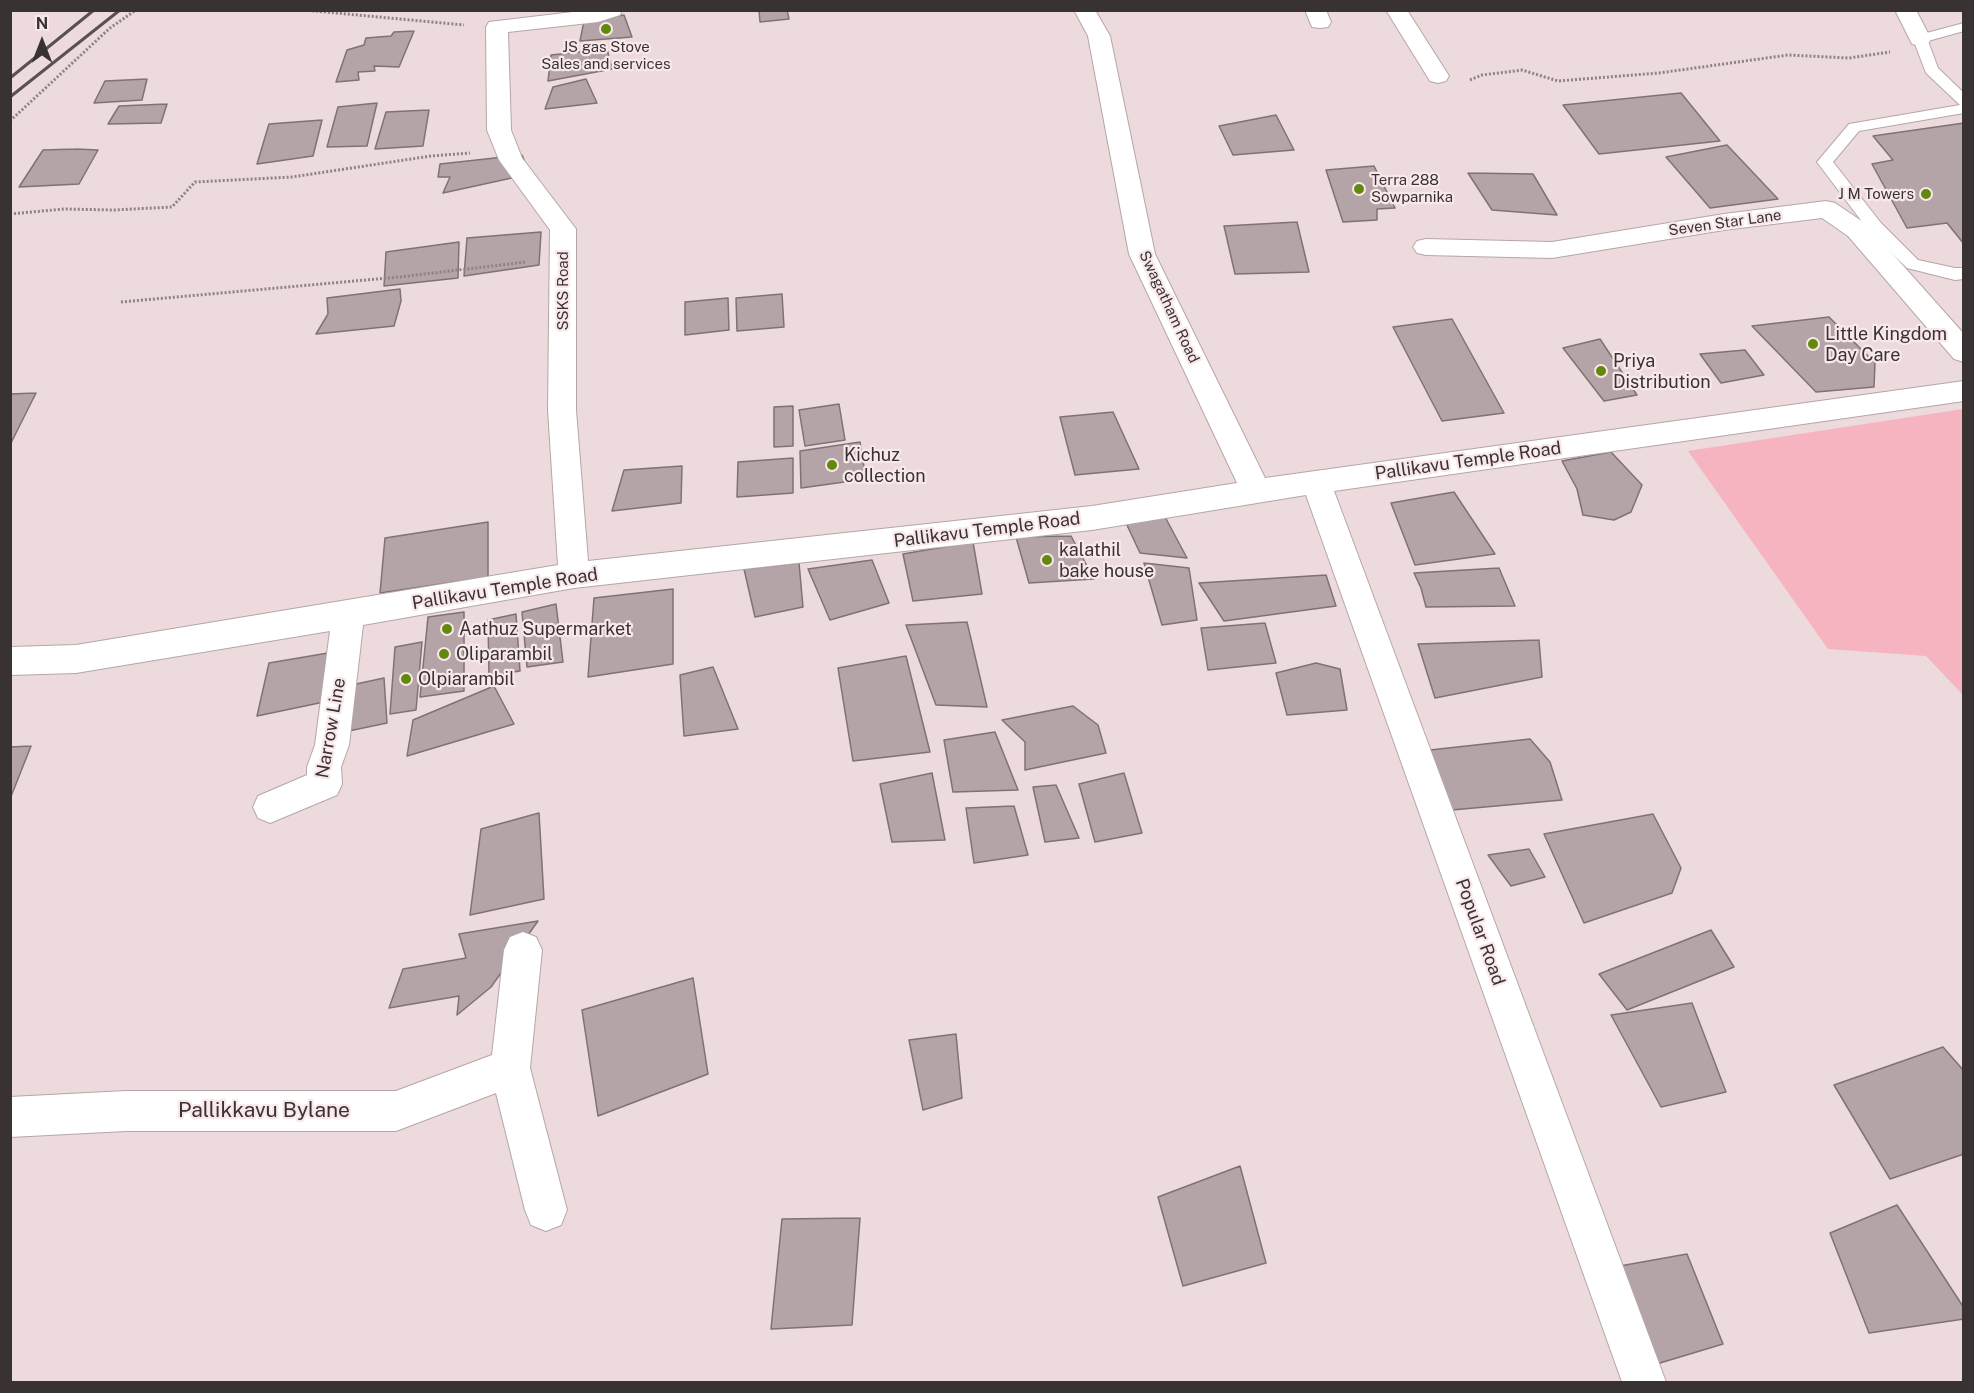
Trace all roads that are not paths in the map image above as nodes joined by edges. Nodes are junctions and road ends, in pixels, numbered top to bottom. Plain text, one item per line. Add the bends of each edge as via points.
1 (612, 10) edge
2 (1084, 10) edge
3 (1396, 10) edge
4 (1905, 10) edge
5 (1964, 27) edge
6 (1920, 39) junction
7 (1438, 76) dead end
8 (1964, 102) edge
9 (1964, 109) edge
10 (1426, 247) dead end
11 (1964, 273) edge
12 (1964, 352) edge
13 (1964, 391) edge
14 (1316, 482) junction
15 (1256, 491) junction
16 (574, 575) junction
17 (348, 615) junction
18 (10, 661) edge
19 (270, 807) dead end
20 (524, 950) dead end
21 (510, 1068) junction
22 (10, 1118) edge
23 (546, 1210) dead end
24 (1644, 1383) edge

1 - 16 street, SSKS Road via 598,16 497,27 499,130 511,160 563,229 562,410
2 - 15 street, Swagatham Road via 1099,36 1142,254
3 - 7 street
4 - 6 street
5 - 6 lane
6 - 8 lane via 1931,70
9 - 11 lane via 1854,127 1825,162 1875,227 1912,264
10 - 12 street, Seven Star Lane via 1552,250 1826,209 1857,230
13 - 14 street, Pallikavu Temple Road
14 - 15 street, Pallikavu Temple Road
14 - 24 street, Popular Road
15 - 16 street, Pallikavu Temple Road via 1092,518
16 - 17 street, Pallikavu Temple Road
17 - 18 street, Pallikavu Temple Road via 76,659
17 - 19 street, Narrow Line via 332,745 324,767 325,784
20 - 21 street
21 - 22 street, Pallikkavu Bylane via 396,1111 126,1111
21 - 23 street

